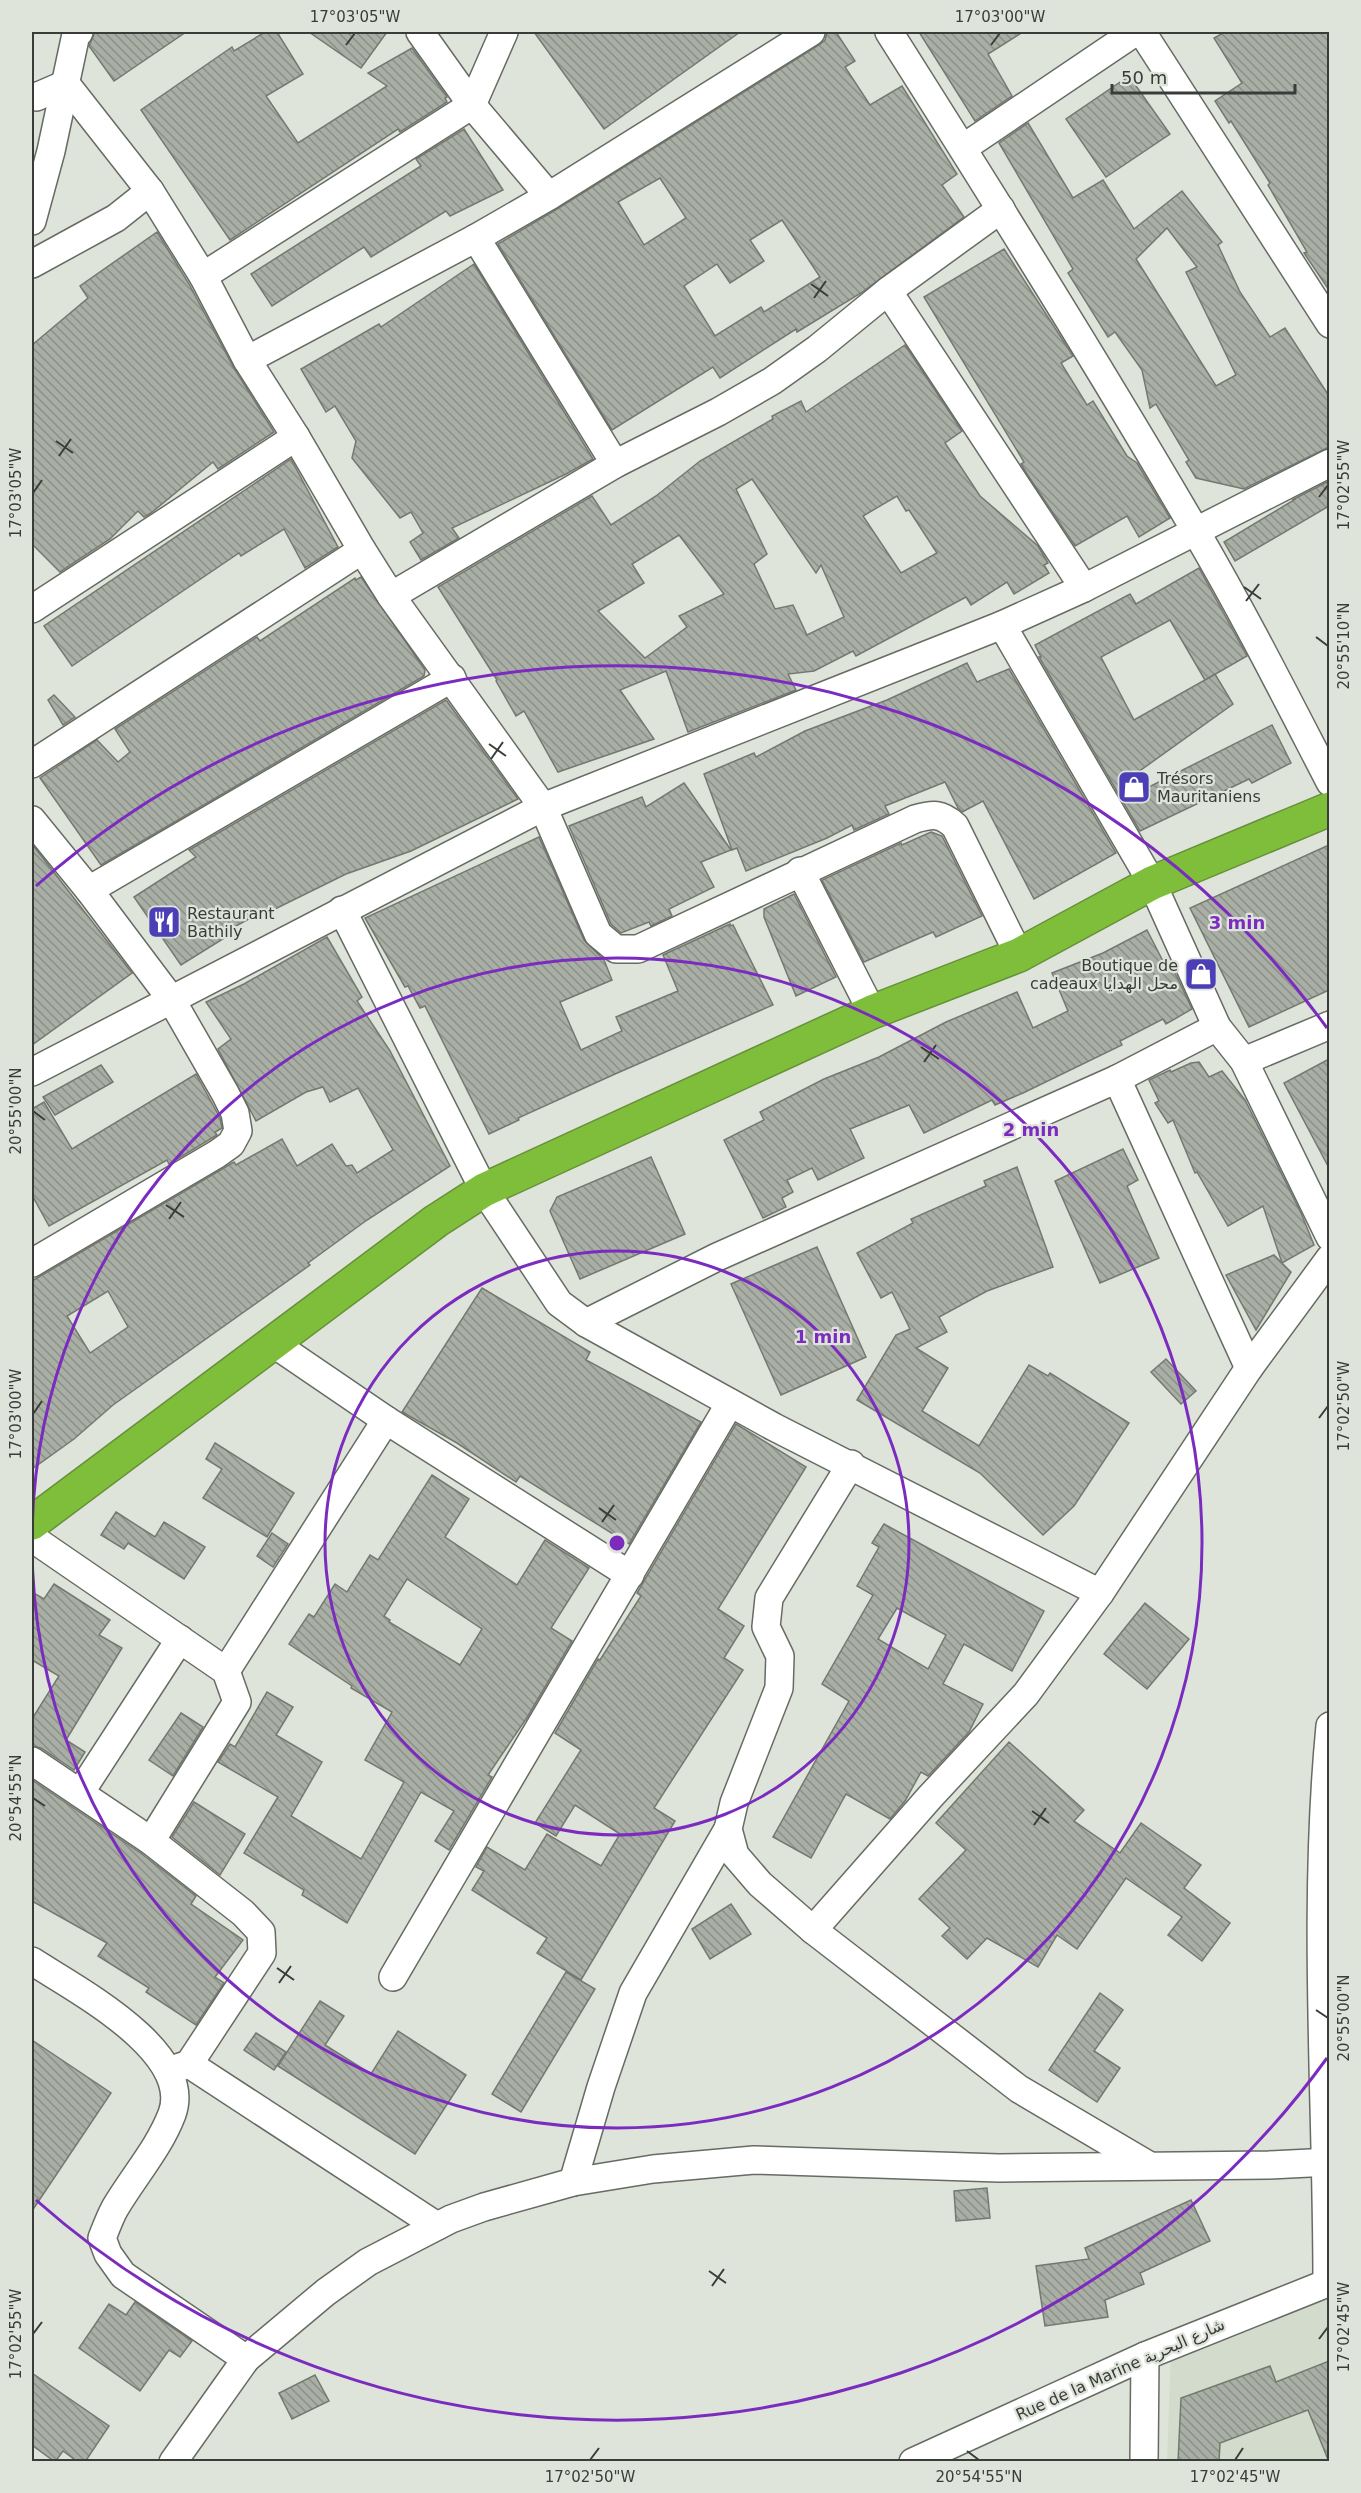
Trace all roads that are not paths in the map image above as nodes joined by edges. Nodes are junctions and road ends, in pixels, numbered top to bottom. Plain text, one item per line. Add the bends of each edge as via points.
1 (79, 32) edge
2 (420, 32) edge
3 (504, 32) edge
4 (811, 32) edge
5 (889, 32) edge
6 (1134, 32) edge
7 (1142, 32) edge
8 (66, 84) junction
9 (32, 96) edge
10 (472, 105) junction
11 (963, 148) junction
12 (150, 191) junction
13 (549, 196) junction
14 (1001, 209) junction
15 (32, 221) edge
16 (476, 238) junction
17 (32, 264) edge
18 (203, 276) junction
19 (888, 291) junction
20 (1329, 324) edge
21 (247, 360) junction
22 (296, 437) junction
23 (1329, 463) edge
24 (615, 464) junction
25 (1196, 531) junction
26 (362, 550) junction
27 (1084, 588) junction
28 (391, 596) junction
29 (32, 609) edge
30 (1002, 625) junction
31 (452, 678) junction
32 (32, 764) edge
33 (1329, 782) edge
34 (543, 807) junction
35 (1329, 809) edge
36 (32, 820) edge
37 (800, 871) junction
38 (1152, 883) junction
39 (89, 890) junction
40 (342, 910) junction
41 (1019, 955) junction
42 (171, 999) junction
43 (872, 1012) junction
44 (1329, 1025) edge
45 (1217, 1027) junction
46 (1244, 1061) junction
47 (34, 1066) edge
48 (1117, 1079) junction
49 (484, 1190) junction
50 (1329, 1237) edge
51 (1329, 1258) edge
52 (32, 1263) edge
53 (586, 1323) junction
54 (273, 1343) junction
55 (1249, 1368) junction
56 (730, 1403) junction
57 (386, 1420) junction
58 (851, 1464) junction
59 (32, 1523) edge
60 (32, 1538) edge
61 (630, 1575) junction
62 (1100, 1593) junction
63 (180, 1639) junction
64 (226, 1671) junction
65 (1329, 1726) edge
66 (32, 1761) edge
67 (80, 1793) junction
68 (728, 1829) junction
69 (151, 1841) junction
70 (813, 1930) junction
71 (32, 1961) edge
72 (393, 1977) dead end
73 (1325, 2046) edge
74 (178, 2068) junction
75 (1328, 2162) edge
76 (1148, 2165) junction
77 (573, 2182) junction
78 (437, 2226) junction
79 (1328, 2283) edge
80 (1145, 2356) junction
81 (246, 2359) junction
82 (173, 2462) edge
83 (913, 2462) edge
84 (1144, 2462) edge

1 - 8 street
2 - 10 street
3 - 10 street
4 - 13 street
5 - 11 street
6 - 11 street
7 - 20 street
8 - 9 street
8 - 12 street
8 - 15 street
10 - 13 street
10 - 18 street
11 - 14 street
12 - 17 street via 116,218
12 - 18 street
13 - 16 street
14 - 19 street
14 - 25 street
16 - 21 street
16 - 24 street
18 - 21 street
19 - 24 street via 772,381
19 - 27 street
21 - 22 street
22 - 26 street
22 - 29 street
23 - 25 street
24 - 28 street
25 - 27 street
25 - 33 street
26 - 28 street
26 - 32 street
27 - 30 street
28 - 31 street
30 - 34 street
30 - 38 street
31 - 34 street
31 - 39 street
34 - 37 street via 598,934 616,949 638,949
34 - 40 street
35 - 38 highway
36 - 39 street
37 - 41 street via 915,819 933,814 945,817 955,825
37 - 43 street
38 - 41 highway
38 - 45 street
39 - 42 street
40 - 42 street
40 - 49 street
41 - 43 highway
42 - 47 street
42 - 52 street via 234,1113 238,1131 231,1144
43 - 49 highway
44 - 46 street
45 - 46 street
45 - 48 street
46 - 50 street
48 - 53 street via 717,1257
48 - 55 street
49 - 53 street via 559,1304
49 - 54 highway via 436,1221
51 - 55 street
53 - 56 street
54 - 57 street
54 - 59 highway
55 - 62 street
56 - 58 street
56 - 61 street
57 - 61 street
57 - 64 street
58 - 62 street
58 - 68 street via 769,1598 766,1627 780,1656 779,1688 734,1803
60 - 63 street
61 - 72 street
62 - 70 street via 1026,1694
63 - 64 street
63 - 67 street
64 - 69 street via 237,1702
65 - 73 street via 1320,1909
66 - 67 street
67 - 69 street
68 - 70 street via 735,1855 746,1869
68 - 77 street via 633,1993
69 - 74 street via 243,1913 261,1932 262,1953
70 - 76 street via 1019,2089
71 - 74 street via 127,2023 155,2052
73 - 75 street
74 - 78 street
74 - 81 street via 173,2111 160,2140 114,2210 102,2238 123,2275
75 - 76 street
75 - 79 street
76 - 77 street via 999,2168 754,2160 652,2169
77 - 78 street via 484,2207
78 - 81 street via 368,2262
79 - 80 street, Rue de la Marine شارع البحرية
80 - 83 street, Rue de la Marine شارع البحرية
80 - 84 street
81 - 82 street

